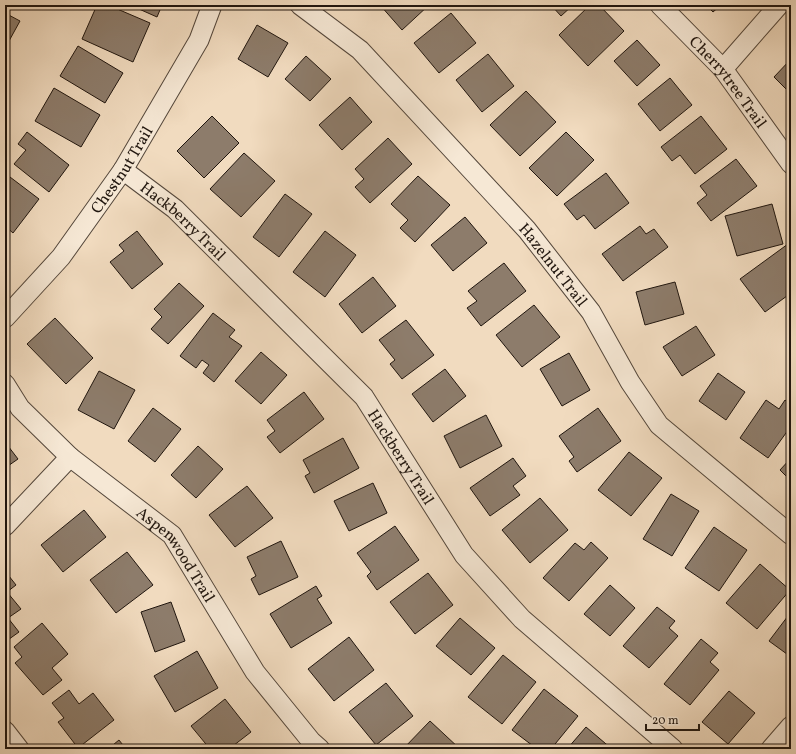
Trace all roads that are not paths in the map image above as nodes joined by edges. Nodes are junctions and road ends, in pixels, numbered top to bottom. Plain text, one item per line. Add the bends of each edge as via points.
1 (212, 5) edge
2 (300, 5) edge
3 (660, 5) edge
4 (779, 5) edge
5 (723, 69) junction
6 (791, 164) edge
7 (123, 170) junction
8 (5, 318) edge
9 (5, 384) edge
10 (70, 457) junction
11 (5, 526) edge
12 (791, 535) edge
13 (791, 726) edge
14 (5, 731) edge
15 (19, 749) edge
16 (320, 749) edge
17 (674, 749) edge
18 (771, 749) edge

1 - 7 street, Chestnut Trail via 199,40
2 - 12 street, Hazelnut Trail via 360,50 527,230 591,312 630,382 660,425
3 - 5 street, Cherrytree Trail
4 - 5 street
5 - 6 street, Cherrytree Trail
7 - 8 street, Chestnut Trail via 61,257
7 - 17 street, Hackberry Trail via 175,209 364,396 464,555 522,619
9 - 10 street, Aspenwood Trail via 20,408
10 - 11 street
10 - 16 street, Aspenwood Trail via 172,535 255,672
13 - 18 street
14 - 15 street

